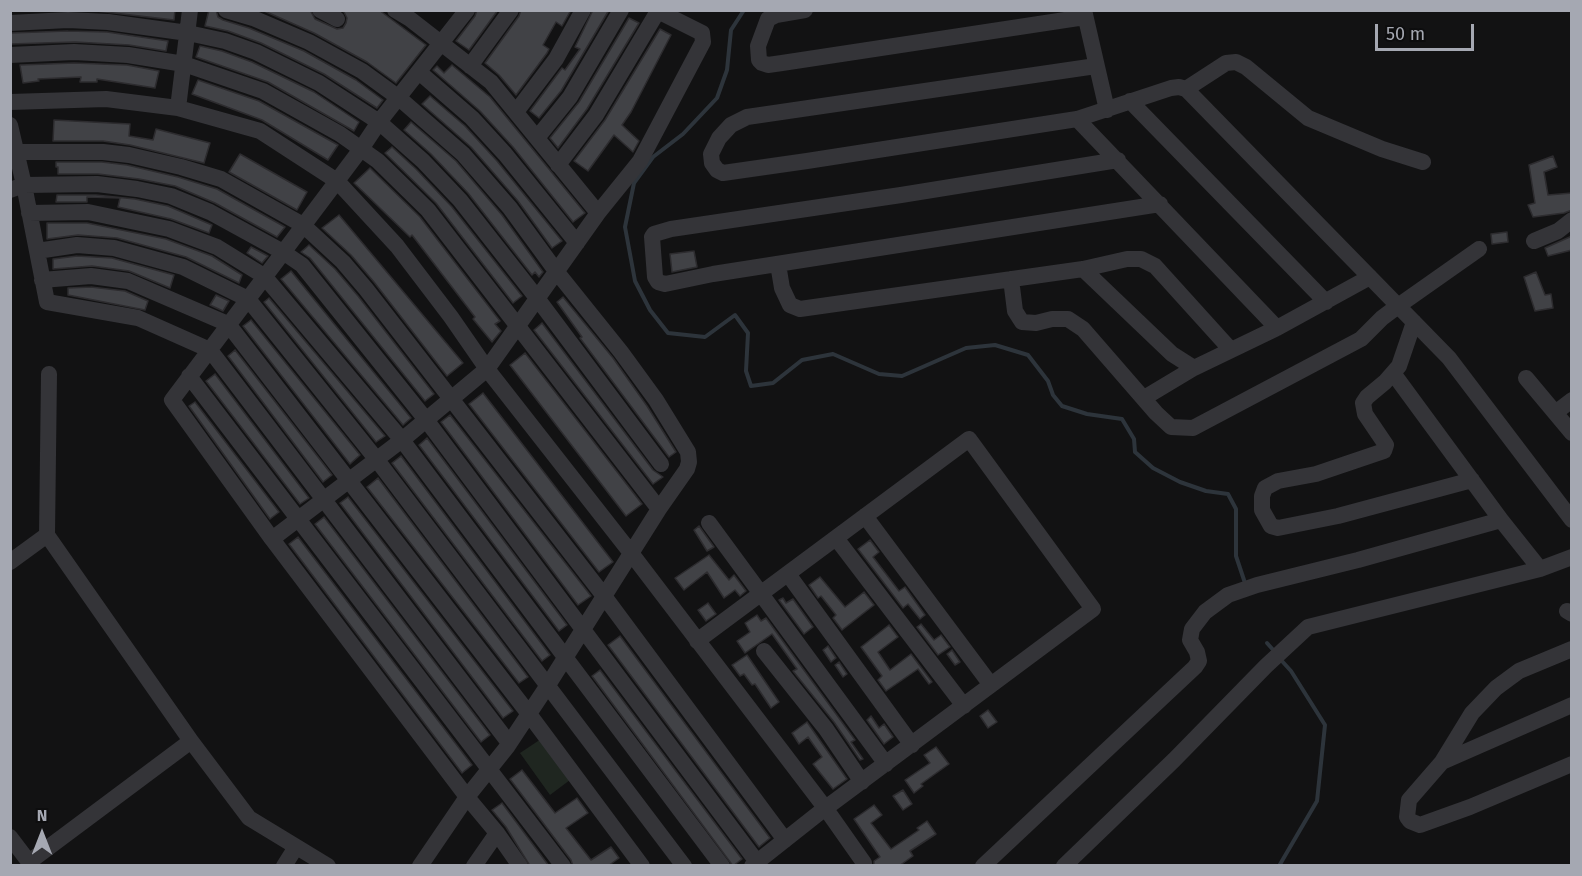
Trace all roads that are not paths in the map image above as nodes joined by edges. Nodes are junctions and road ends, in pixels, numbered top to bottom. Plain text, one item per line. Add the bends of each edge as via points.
1 (190, 10) edge
2 (226, 10) edge
3 (320, 10) edge
4 (395, 10) edge
5 (467, 10) edge
6 (511, 10) edge
7 (583, 10) edge
8 (621, 10) edge
9 (805, 10) edge
10 (657, 11) edge
11 (1084, 14) edge
12 (417, 16) edge
13 (337, 19) dead end
14 (10, 23) edge
15 (188, 33) junction
16 (441, 43) junction
17 (10, 55) edge
18 (184, 64) junction
19 (470, 66) junction
20 (1096, 66) junction
21 (419, 72) junction
22 (1185, 89) junction
23 (399, 98) junction
24 (1131, 101) junction
25 (10, 102) edge
26 (178, 108) junction
27 (1107, 110) junction
28 (516, 112) junction
29 (1077, 118) junction
30 (379, 122) junction
31 (10, 125) edge
32 (537, 138) junction
33 (361, 149) junction
34 (16, 152) junction
35 (1118, 160) junction
36 (1423, 162) dead end
37 (558, 165) junction
38 (337, 181) junction
39 (17, 187) edge
40 (1160, 204) junction
41 (29, 213) junction
42 (598, 213) junction
43 (1572, 220) edge
44 (303, 225) junction
45 (1534, 241) dead end
46 (577, 243) junction
47 (1479, 249) dead end
48 (37, 251) junction
49 (283, 252) junction
50 (778, 264) junction
51 (1083, 268) junction
52 (556, 271) junction
53 (264, 276) junction
54 (1370, 277) junction
55 (1011, 279) junction
56 (42, 280) junction
57 (248, 298) junction
58 (537, 298) junction
59 (1326, 302) junction
60 (1398, 306) junction
61 (1414, 322) junction
62 (228, 324) junction
63 (517, 325) junction
64 (1277, 328) junction
65 (210, 350) junction
66 (1231, 350) junction
67 (1194, 368) junction
68 (487, 369) junction
69 (1393, 373) junction
70 (49, 374) dead end
71 (189, 376) junction
72 (1526, 378) dead end
73 (1144, 398) junction
74 (452, 400) junction
75 (1572, 400) edge
76 (1555, 413) junction
77 (427, 421) junction
78 (1572, 433) edge
79 (402, 440) junction
80 (377, 460) junction
81 (661, 464) dead end
82 (350, 480) junction
83 (1472, 480) junction
84 (325, 499) junction
85 (659, 509) junction
86 (865, 516) junction
87 (299, 519) junction
88 (1501, 520) junction
89 (1572, 520) edge
90 (709, 523) dead end
91 (47, 535) junction
92 (836, 538) junction
93 (272, 539) junction
94 (631, 553) junction
95 (1572, 557) edge
96 (10, 562) edge
97 (1540, 569) junction
98 (788, 574) junction
99 (762, 593) junction
100 (604, 596) junction
101 (584, 629) junction
102 (697, 641) junction
103 (1572, 649) edge
104 (764, 651) dead end
105 (565, 658) junction
106 (548, 685) junction
107 (992, 685) junction
108 (1572, 705) edge
109 (964, 706) junction
110 (529, 714) junction
111 (191, 741) junction
112 (509, 743) junction
113 (912, 745) junction
114 (1442, 762) junction
115 (886, 764) junction
116 (1572, 764) edge
117 (489, 768) junction
118 (862, 782) junction
119 (467, 797) junction
120 (826, 809) junction
121 (496, 833) junction
122 (10, 837) edge
123 (785, 840) junction
124 (296, 847) junction
125 (755, 863) edge
126 (864, 863) dead end
127 (31, 864) edge
128 (284, 866) edge
129 (328, 866) edge
130 (420, 866) edge
131 (474, 866) edge
132 (520, 866) edge
133 (563, 866) edge
134 (642, 866) edge
135 (684, 866) edge
136 (722, 866) edge
137 (983, 866) edge
138 (1064, 866) edge

1 - 15 street
2 - 23 street via 309,42 362,71
3 - 13 street
4 - 12 street
5 - 16 street
6 - 19 street
7 - 28 street via 556,59
8 - 32 street via 570,97
9 - 11 street via 768,19 758,46 762,63 782,63
10 - 37 street via 596,115
10 - 42 street via 702,33 703,42 640,161
11 - 20 street
12 - 16 street
14 - 15 street via 108,22
15 - 18 street
15 - 30 street via 256,52 319,83
16 - 19 street
16 - 21 street
17 - 18 street via 74,52
18 - 26 street
18 - 33 street via 263,90
19 - 28 street via 491,82
20 - 27 street
20 - 29 street via 747,117 731,125 711,154 712,163 723,172
21 - 23 street
21 - 46 street via 505,153
22 - 24 street via 1171,88
22 - 36 street via 1226,63 1236,62 1308,118
22 - 54 street
23 - 30 street
23 - 52 street via 464,154
24 - 27 street
24 - 59 street
25 - 26 street via 106,99
26 - 38 street via 260,131
27 - 29 street
28 - 32 street
29 - 35 street
30 - 33 street
30 - 58 street via 460,200
31 - 34 street
32 - 37 street
33 - 38 street
33 - 63 street via 428,210
34 - 39 street
34 - 44 street via 103,152 181,167 221,179
35 - 40 street
35 - 50 street via 671,229 652,237 655,277 665,284
37 - 42 street
38 - 44 street
38 - 68 street via 397,246
39 - 41 street
39 - 49 street via 97,184 171,196 210,212
40 - 50 street
40 - 64 street
41 - 48 street
41 - 53 street via 88,212 169,229 217,247
42 - 46 street
43 - 45 street
44 - 49 street
44 - 74 street via 366,289
46 - 52 street
47 - 60 street
48 - 56 street
48 - 57 street via 77,245 114,248 183,267
49 - 53 street
49 - 77 street via 302,266
50 - 55 street via 790,305 800,309
51 - 55 street
51 - 66 street via 1134,259 1155,266
51 - 67 street via 1172,354
52 - 58 street
52 - 85 street via 621,352 688,452 687,469
53 - 57 street
53 - 79 street
54 - 59 street
54 - 60 street
55 - 73 street via 1015,311 1022,322 1068,319 1083,329
56 - 62 street via 91,276 128,281
56 - 65 street via 45,297 51,304 138,318
57 - 62 street
57 - 80 street
58 - 63 street
58 - 81 street
59 - 64 street
60 - 61 street
60 - 73 street via 1361,339 1192,428 1171,427
61 - 69 street
61 - 89 street via 1449,358
62 - 65 street
62 - 82 street
63 - 68 street
63 - 85 street
64 - 66 street
65 - 71 street
65 - 84 street
66 - 67 street
67 - 73 street
68 - 74 street
68 - 94 street
69 - 83 street
69 - 83 street via 1363,403 1365,414 1386,445 1384,451 1265,488 1262,510 1271,526 1307,524
70 - 91 street
71 - 87 street
71 - 93 street via 173,401
72 - 76 street
74 - 77 street
74 - 100 street
75 - 76 street
76 - 78 street
77 - 79 street
77 - 101 street
79 - 80 street
79 - 105 street
80 - 82 street
80 - 106 street
82 - 84 street
82 - 110 street
83 - 88 street
84 - 87 street
84 - 112 street
85 - 94 street
86 - 92 street
86 - 107 street
86 - 107 street via 969,439 1093,609
87 - 93 street
87 - 117 street
88 - 97 street
88 - 137 street via 1228,595 1205,612 1192,629 1190,640 1199,661 1195,667
90 - 99 street
91 - 96 street
91 - 111 street
92 - 98 street
92 - 109 street
93 - 119 street
94 - 100 street
94 - 102 street
95 - 97 street
97 - 138 street via 1308,627
98 - 99 street
98 - 113 street
99 - 102 street
99 - 115 street
100 - 101 street
100 - 123 street
101 - 105 street
101 - 125 street
102 - 120 street
103 - 114 street via 1519,671 1496,688 1472,713
104 - 118 street
105 - 106 street
105 - 136 street
106 - 110 street
106 - 135 street
107 - 109 street
108 - 114 street
109 - 113 street
110 - 112 street
110 - 134 street
111 - 124 street via 249,818
111 - 127 street
112 - 117 street
113 - 115 street
114 - 116 street via 1408,800 1410,821 1420,825
115 - 118 street
117 - 119 street
117 - 133 street
118 - 120 street
119 - 121 street
119 - 130 street
120 - 123 street
120 - 126 street
121 - 131 street
121 - 132 street
122 - 127 street
123 - 125 street
124 - 128 street
124 - 129 street

